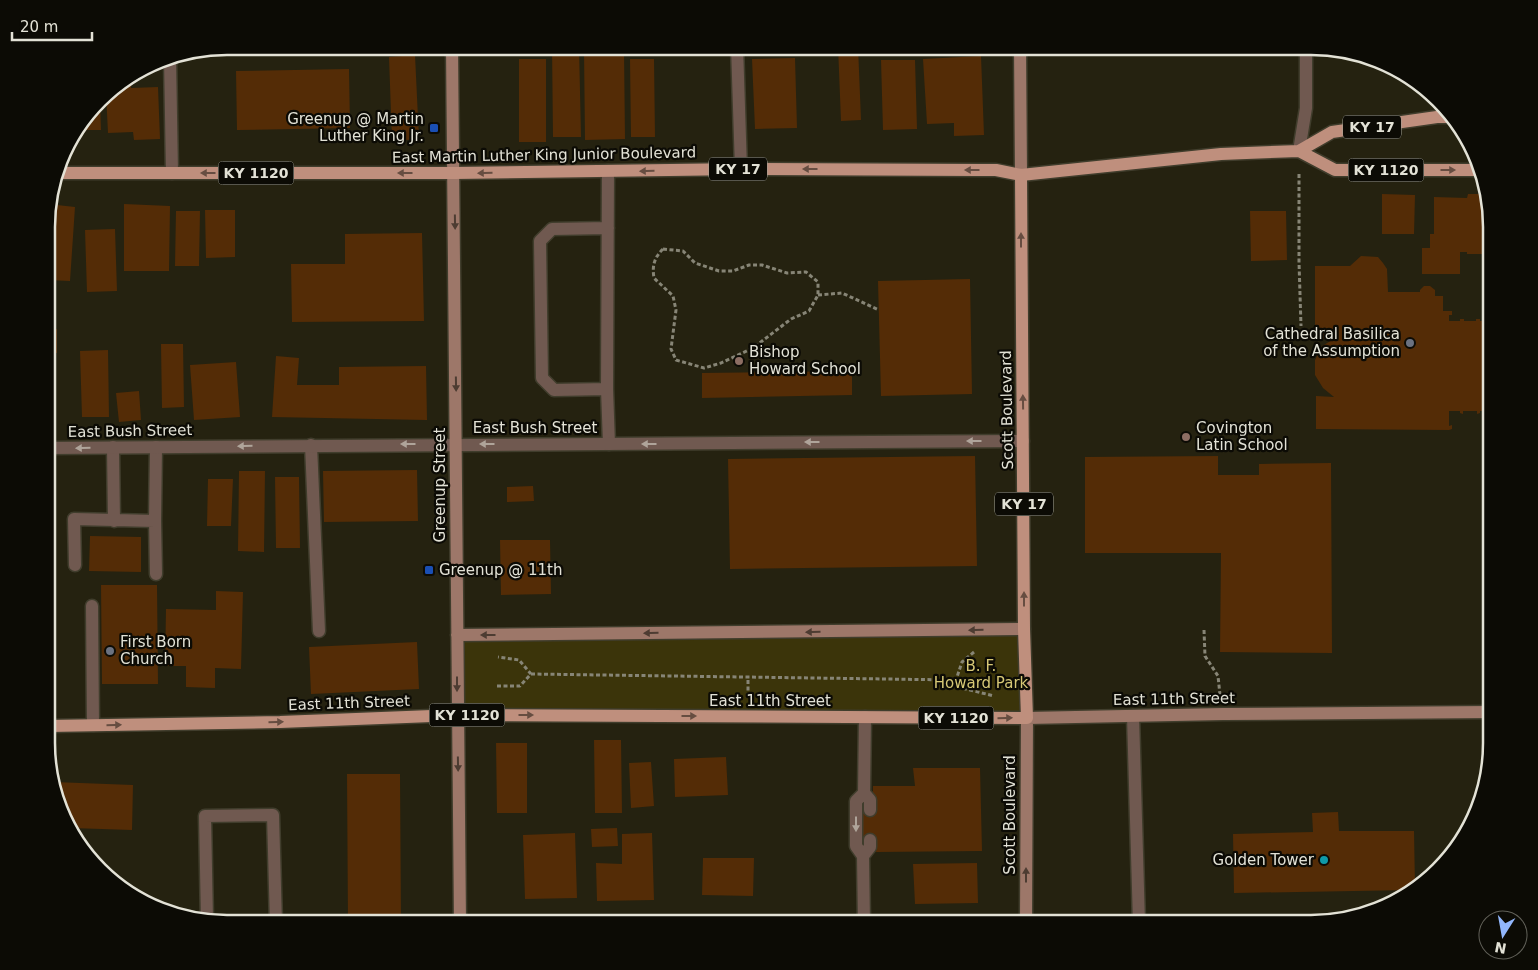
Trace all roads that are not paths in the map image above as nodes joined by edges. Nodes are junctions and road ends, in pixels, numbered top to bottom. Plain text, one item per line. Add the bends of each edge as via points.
1 (452, 55) edge
2 (737, 55) edge
3 (1020, 55) edge
4 (1306, 55) edge
5 (170, 65) edge
6 (1443, 117) edge
7 (1299, 151) junction
8 (741, 169) junction
9 (1473, 170) edge
10 (608, 171) junction
11 (64, 173) edge
12 (172, 173) junction
13 (454, 173) junction
14 (1021, 175) junction
15 (608, 228) junction
16 (607, 389) junction
17 (1023, 441) junction
18 (457, 444) junction
19 (609, 444) junction
20 (311, 445) junction
21 (113, 447) junction
22 (156, 447) junction
23 (55, 448) edge
24 (114, 521) junction
25 (155, 521) junction
26 (76, 565) dead end
27 (156, 574) dead end
28 (92, 606) dead end
29 (1024, 629) junction
30 (319, 631) dead end
31 (457, 636) junction
32 (1483, 712) edge
33 (457, 715) junction
34 (1133, 716) junction
35 (864, 717) junction
36 (1027, 718) junction
37 (93, 725) junction
38 (55, 726) edge
39 (864, 793) junction
40 (870, 810) dead end
41 (870, 840) dead end
42 (862, 856) junction
43 (208, 914) edge
44 (276, 915) edge
45 (460, 915) edge
46 (864, 915) edge
47 (1026, 915) edge
48 (1139, 915) edge

1 - 13 main road, Greenup Street
2 - 8 street
3 - 14 main road, Scott Boulevard
4 - 7 street via 1306,108
5 - 12 street
6 - 7 main road, East Martin Luther King Junior Boulevard / KY 17 via 1332,132
7 -> 9 main road, KY 1120 via 1335,170
7 - 14 main road, East Martin Luther King Junior Boulevard / KY 17 via 1221,154
8 -> 10 main road, East Martin Luther King Junior Boulevard / KY 17
14 -> 8 main road, East Martin Luther King Junior Boulevard / KY 17 via 996,170
10 -> 13 main road, East Martin Luther King Junior Boulevard / KY 17
10 - 15 street
11 - 12 main road, East Martin Luther King Junior Boulevard / KY 1120
13 -> 12 main road, East Martin Luther King Junior Boulevard / KY 1120
13 -> 18 main road, Greenup Street
17 -> 14 main road, Scott Boulevard / KY 17
15 - 16 street
15 - 16 street via 552,229 540,240 542,378 554,390
16 - 19 street
17 -> 19 street, East Bush Street
29 -> 17 main road, Scott Boulevard / KY 17
19 -> 18 street, East Bush Street
18 -> 20 street, East Bush Street
18 - 31 main road, Greenup Street
20 -> 22 street, East Bush Street
20 - 30 street
21 - 22 street, East Bush Street
21 -> 23 street, East Bush Street
21 - 24 street
22 - 25 street
24 - 25 street
24 - 26 street via 74,520
25 - 27 street
28 - 37 street
29 -> 31 main road
29 - 36 main road, Scott Boulevard / KY 17
31 -> 33 main road, Greenup Street
32 - 34 main road, East 11th Street
33 -> 35 main road, East 11th Street / KY 1120
37 -> 33 main road, East 11th Street / KY 1120
33 -> 45 main road, Greenup Street
34 - 36 main road, East 11th Street
34 - 48 street
35 -> 36 main road, East 11th Street / KY 1120
35 - 39 street
47 -> 36 main road, Scott Boulevard / KY 17
37 - 38 main road, East 11th Street / KY 1120
39 - 40 street via 870,800
39 -> 42 street via 856,801 856,846
41 - 42 street via 870,847
42 - 46 street
43 - 44 street via 205,816 273,815

